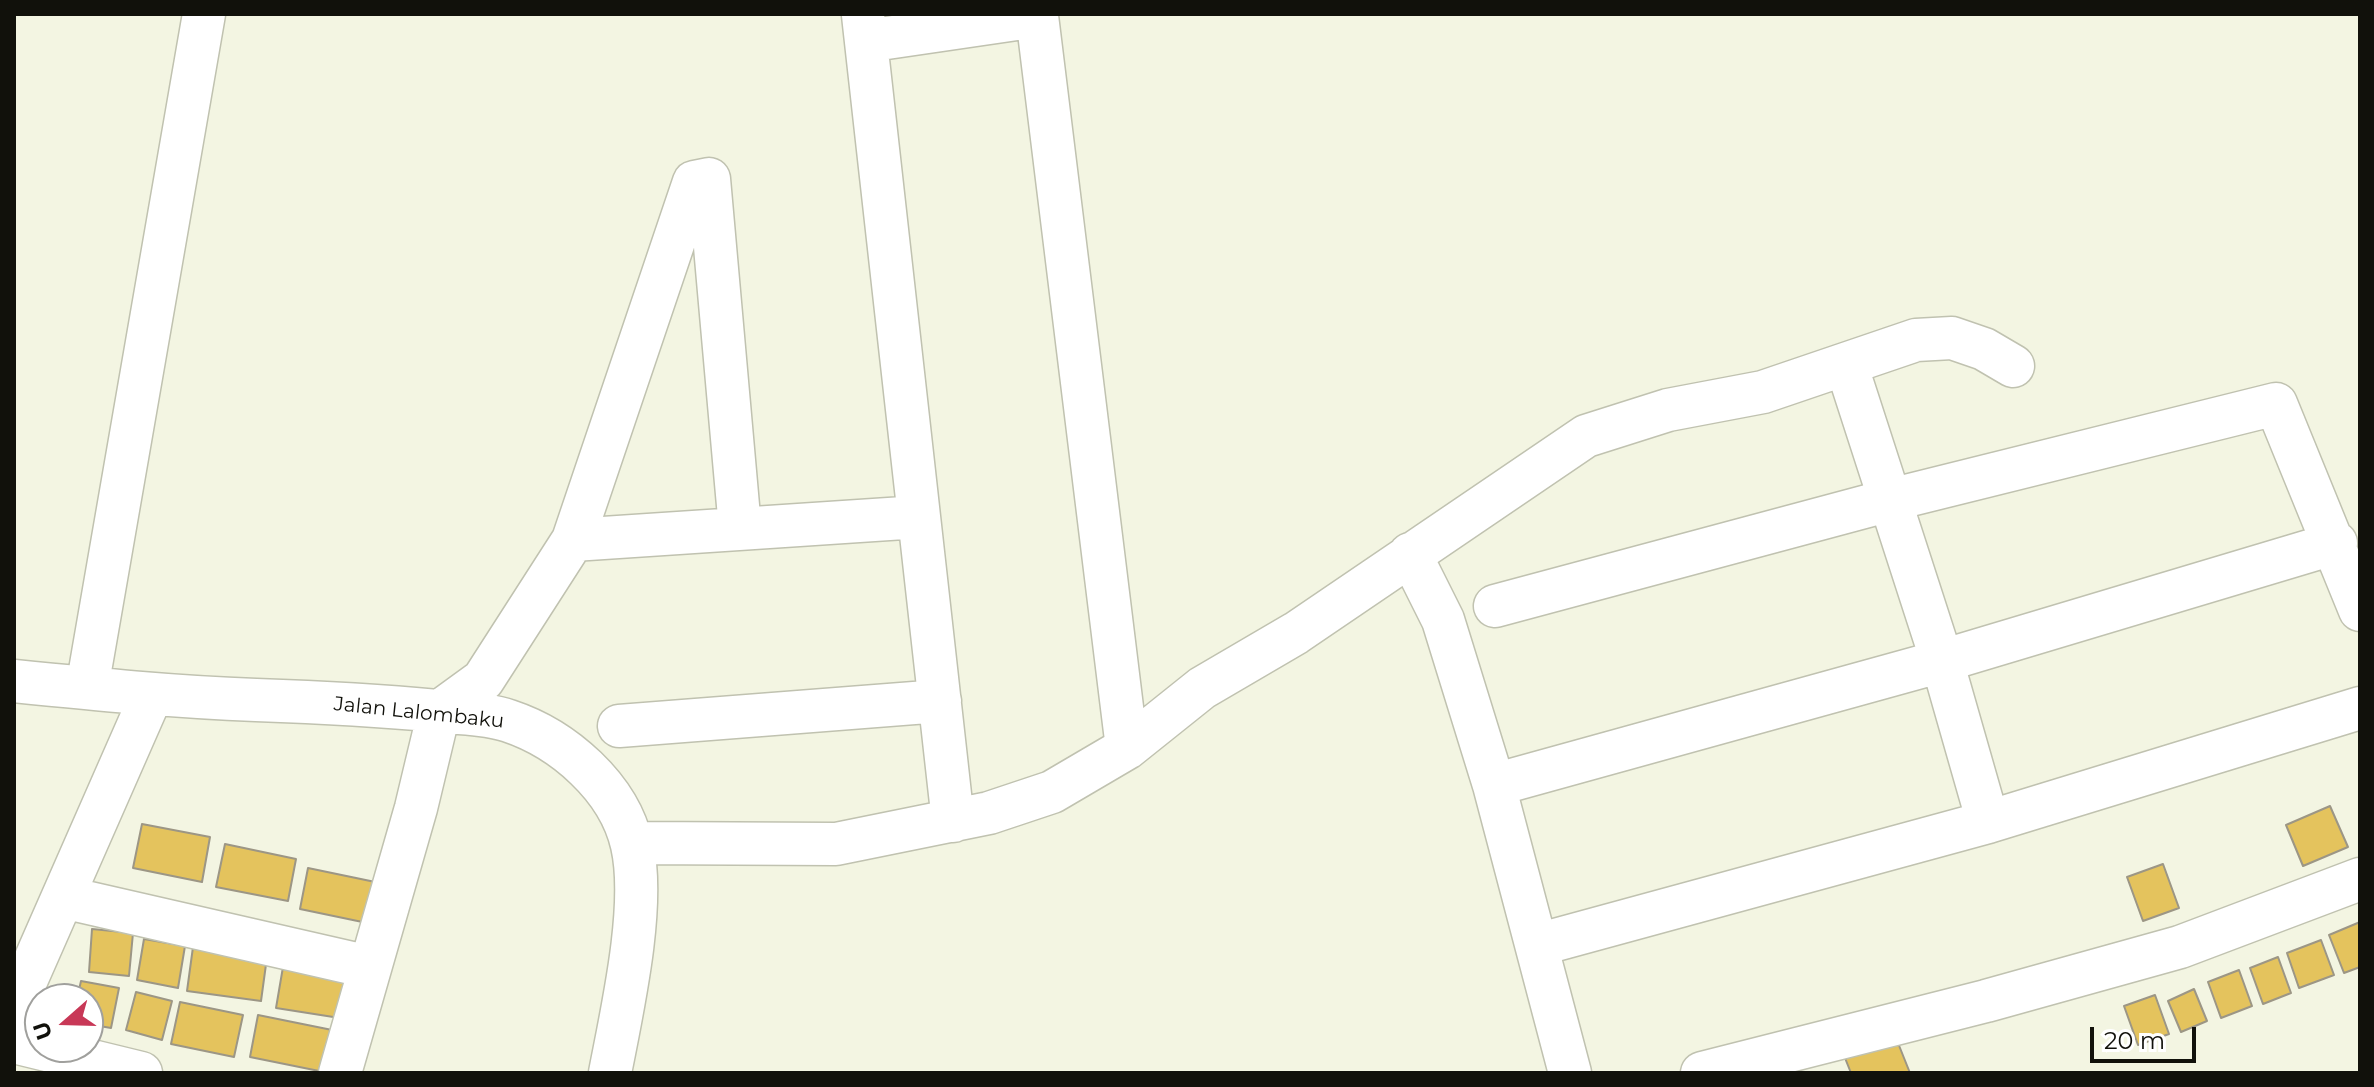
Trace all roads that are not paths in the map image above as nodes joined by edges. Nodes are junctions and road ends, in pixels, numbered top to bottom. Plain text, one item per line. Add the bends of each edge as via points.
1 (204, 14) edge
2 (864, 28) edge
3 (1846, 364) junction
4 (2013, 366) dead end
5 (1890, 500) junction
6 (919, 517) junction
7 (740, 528) junction
8 (573, 540) junction
9 (2336, 543) junction
10 (1410, 554) junction
11 (1495, 606) dead end
12 (2360, 610) edge
13 (1942, 661) junction
14 (14, 681) edge
15 (87, 688) junction
16 (152, 694) junction
17 (940, 701) junction
18 (2360, 708) edge
19 (439, 712) junction
20 (619, 726) dead end
21 (1127, 748) junction
22 (1494, 785) junction
23 (953, 821) junction
24 (1988, 822) junction
25 (632, 843) junction
26 (2360, 879) edge
27 (63, 897) junction
28 (1537, 945) junction
29 (369, 967) junction
30 (14, 1008) edge
31 (14, 1042) edge
32 (141, 1073) edge
33 (340, 1073) edge
34 (610, 1073) edge
35 (1570, 1073) edge
36 (1702, 1073) edge

1 - 15 street
2 - 6 street
2 - 21 street via 1037,16
3 - 4 street via 1916,340 1952,338
3 - 5 street
3 - 10 street via 1763,392 1668,410 1586,436
5 - 9 street via 2276,404
5 - 11 street
5 - 13 street
6 - 7 street
6 - 17 street
7 - 8 street
7 - 8 street via 709,179 694,182
8 - 19 street via 483,680
9 - 12 street
9 - 13 street
10 - 21 street via 1296,633 1202,688
10 - 22 street via 1443,620
13 - 22 street
13 - 24 street
14 - 15 street, Jalan Lalombaku
15 - 16 street, Jalan Lalombaku
16 - 19 street, Jalan Lalombaku
16 - 27 street
17 - 20 street
17 - 23 street
18 - 24 street
19 - 25 street, Jalan Lalombaku via 508,721 563,748 585,766 615,805
19 - 29 street
21 - 23 street via 1052,792
22 - 28 street
23 - 25 street via 836,844
24 - 28 street
25 - 34 street, Jalan Lalombaku via 631,945
26 - 36 street via 2180,947
27 - 29 street
27 - 30 street
28 - 35 street
29 - 33 street
31 - 32 street

